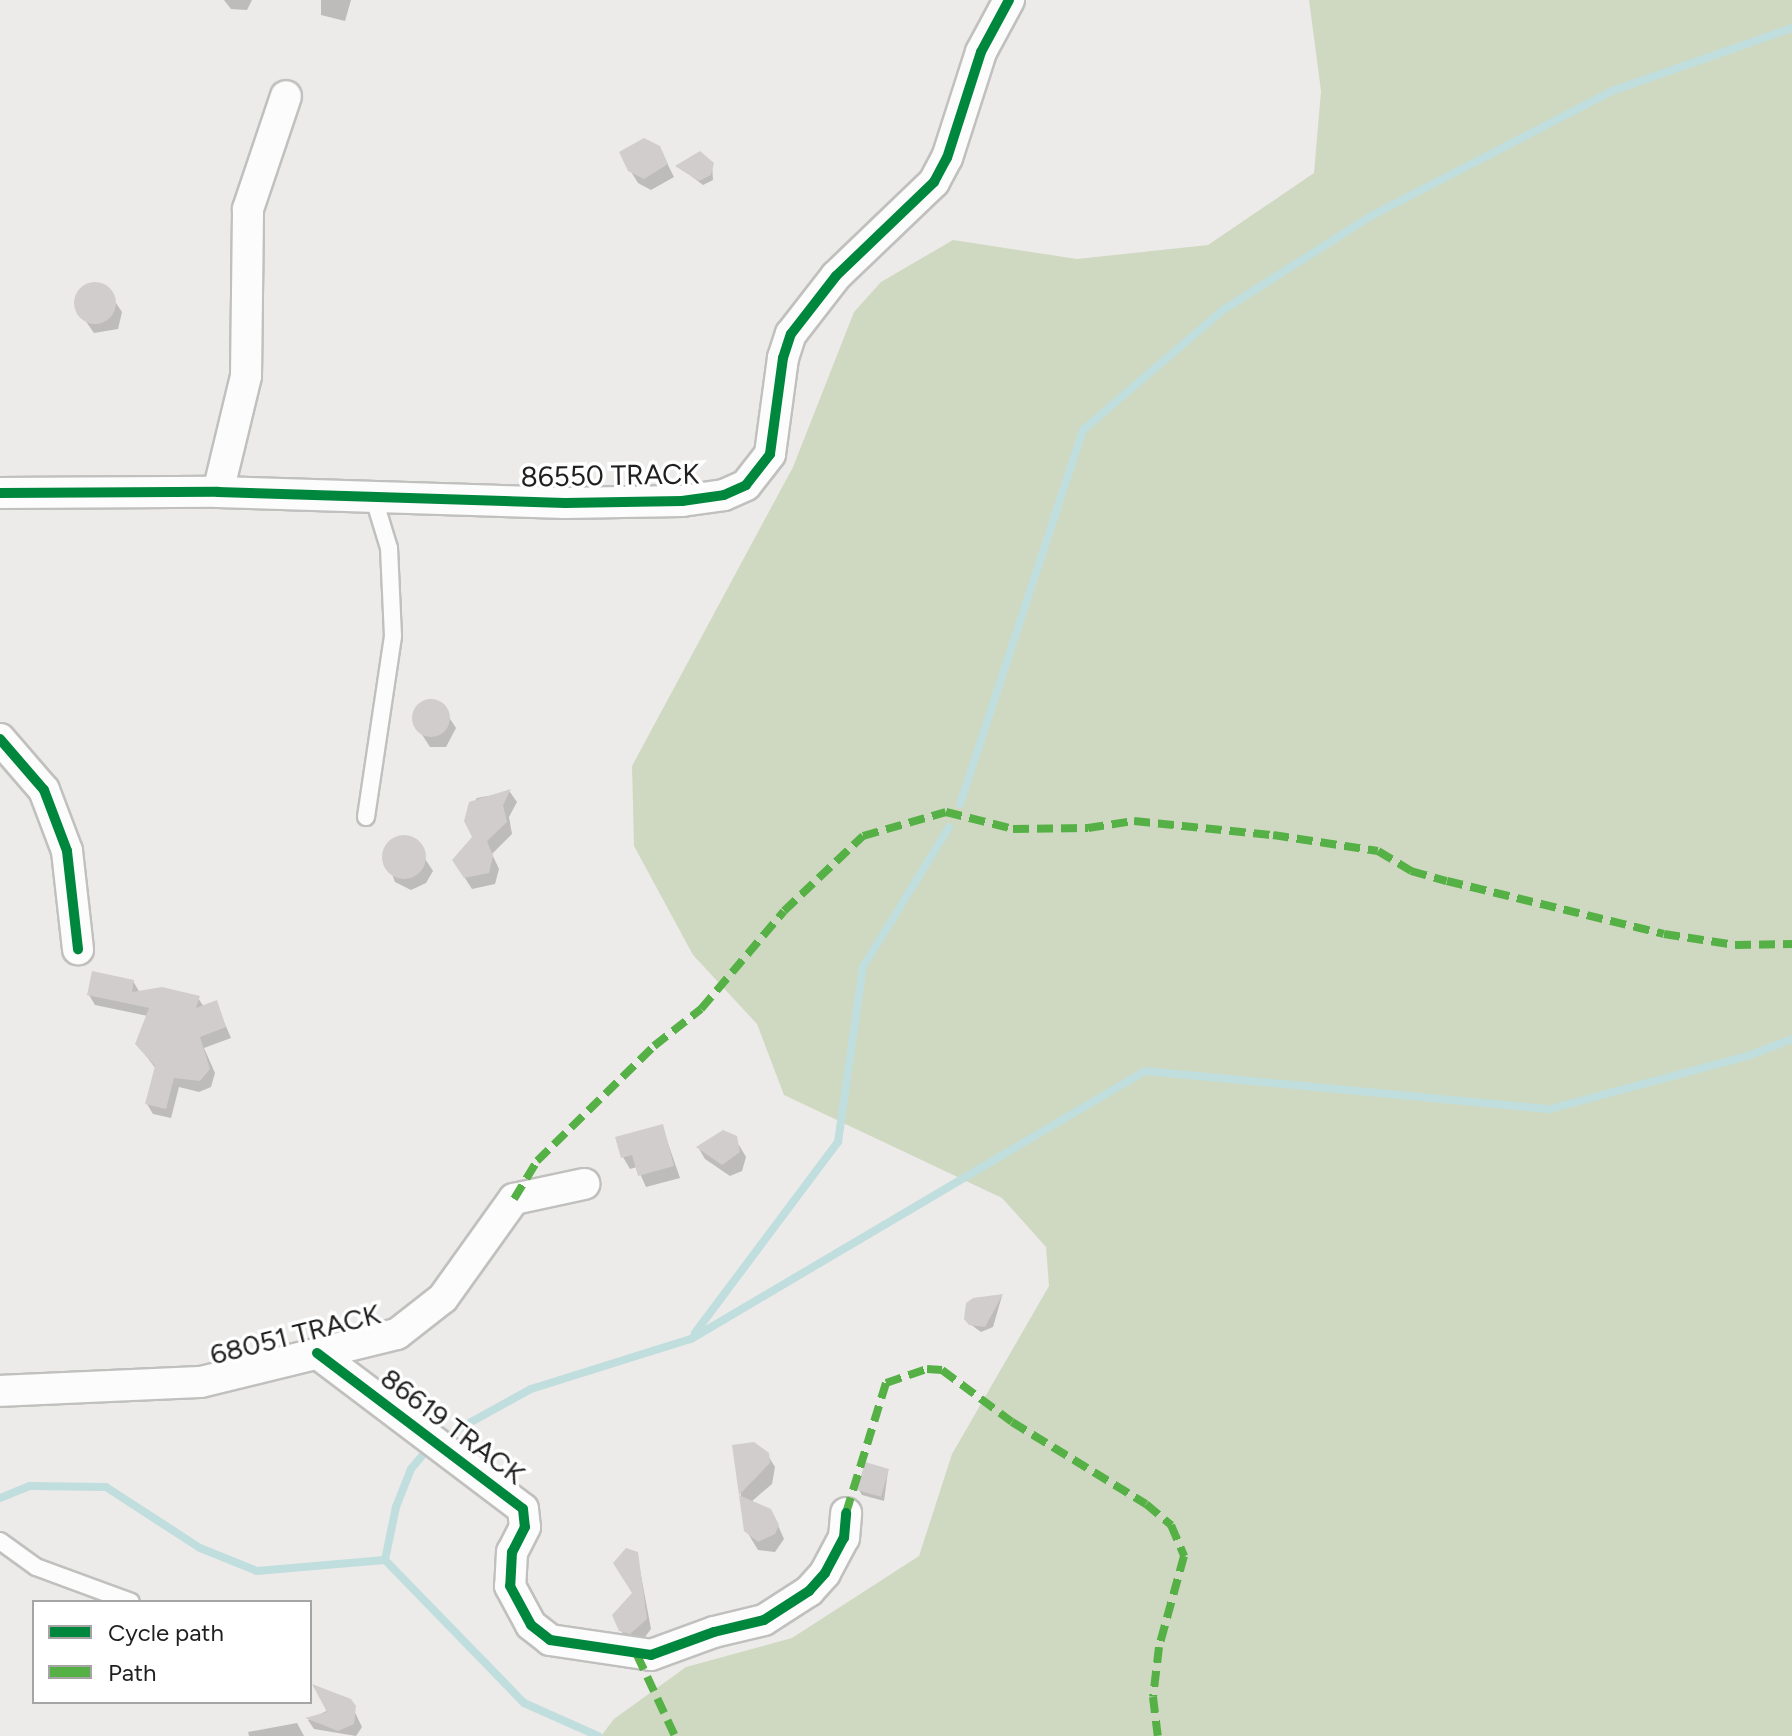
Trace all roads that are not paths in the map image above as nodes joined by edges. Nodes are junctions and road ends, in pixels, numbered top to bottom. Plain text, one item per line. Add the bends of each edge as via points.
1 (1009, 0) edge
2 (286, 96) dead end
3 (218, 492) junction
4 (0, 493) edge
5 (374, 499) junction
6 (0, 739) edge
7 (366, 817) dead end
8 (78, 949) dead end
9 (584, 1184) dead end
10 (317, 1353) junction
11 (0, 1391) edge
12 (846, 1513) dead end
13 (0, 1541) edge
14 (126, 1600) edge

1 - 5 street, 86550 TRACK via 981,52 947,158 934,182 836,276 791,334 770,454 746,485 724,495 682,501
2 - 3 street via 248,209 246,376
3 - 4 street, 86550 TRACK
3 - 5 street, 86550 TRACK
5 - 7 lane via 389,548 393,636
6 - 8 street via 19,755 49,803 67,851
9 - 10 street, 68051 TRACK via 514,1199 422,1320 376,1341
10 - 11 street, 68051 TRACK via 241,1374 156,1387
10 - 12 street, 86619 TRACK via 523,1509 525,1527 508,1570 510,1586 531,1625 550,1640 637,1655 764,1620 795,1602 834,1561 844,1538
13 - 14 lane via 36,1567

